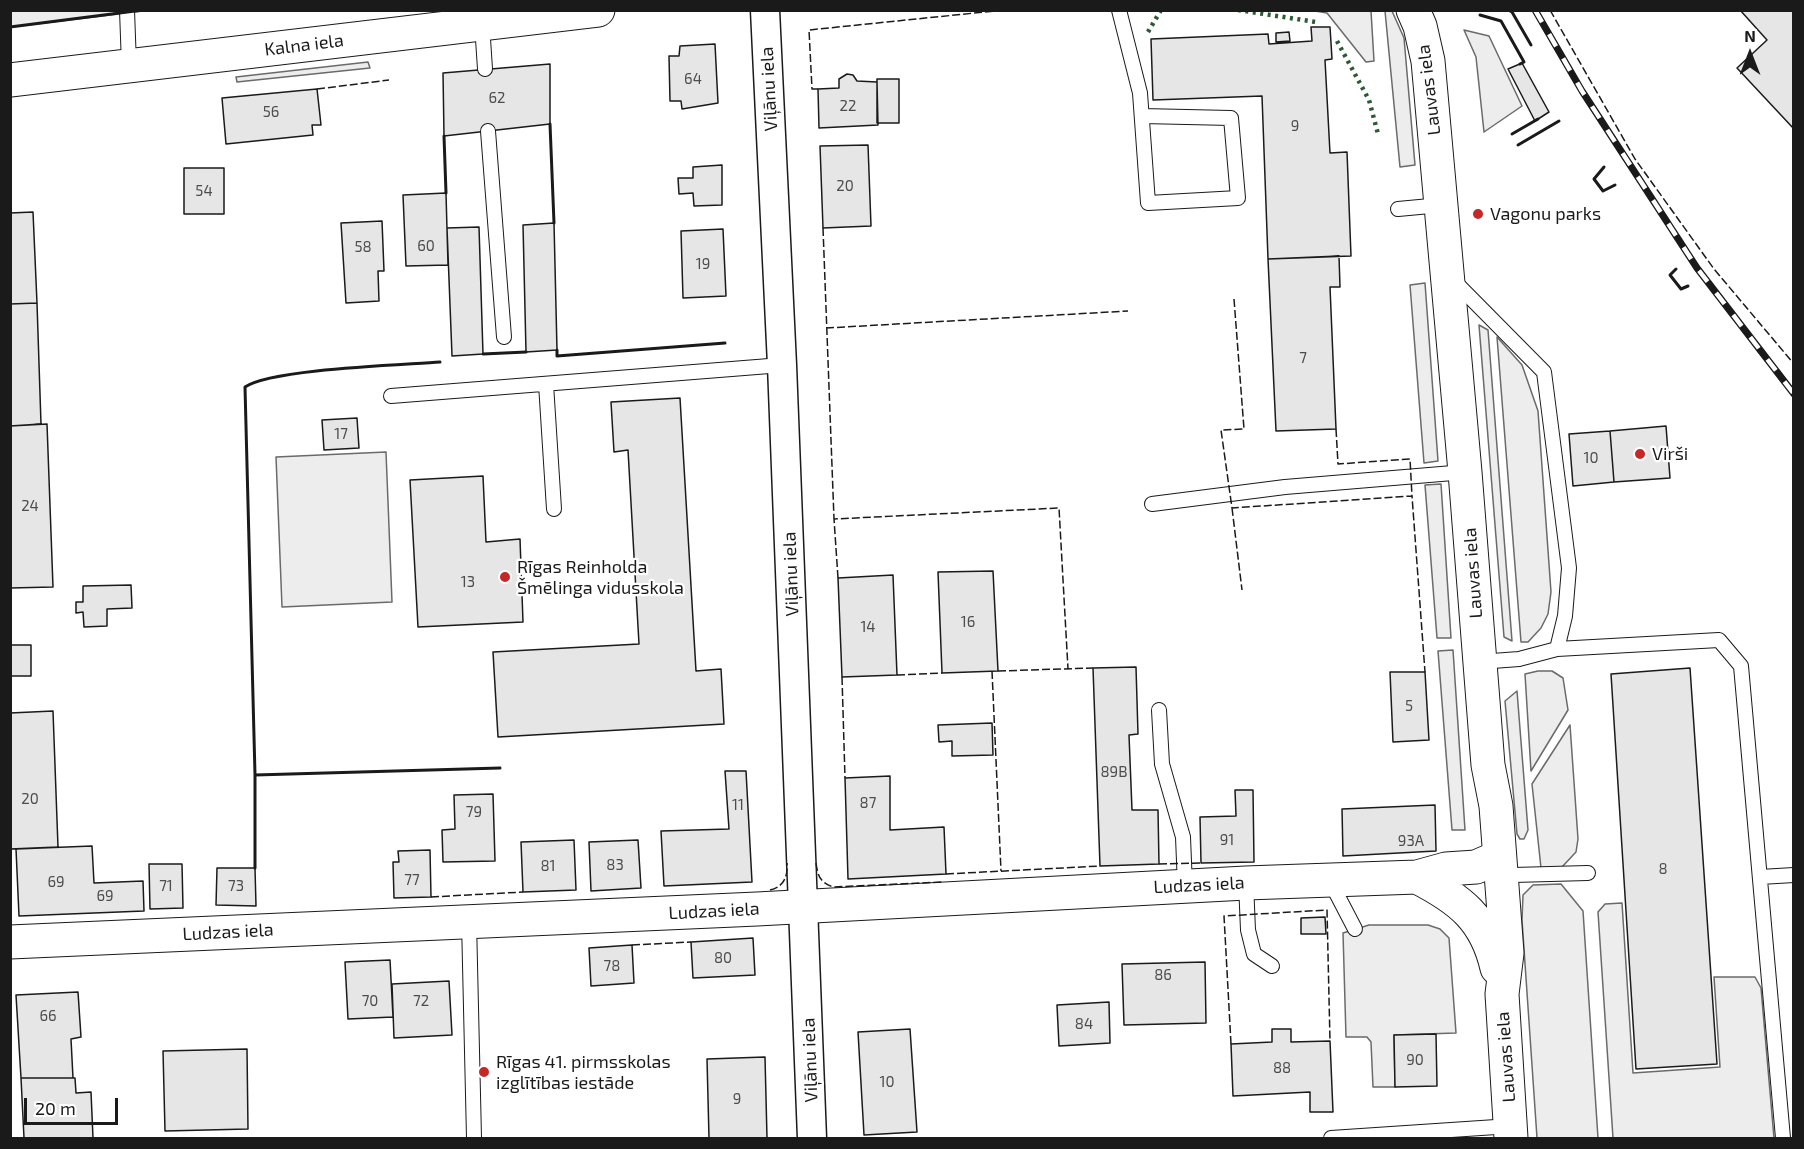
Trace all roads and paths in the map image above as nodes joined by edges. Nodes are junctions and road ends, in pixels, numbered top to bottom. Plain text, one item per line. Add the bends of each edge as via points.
1 (127, 10) edge
2 (598, 10) edge
3 (765, 10) edge
4 (1119, 10) edge
5 (1413, 10) edge
6 (482, 24) junction
7 (129, 66) junction
8 (485, 69) dead end
9 (10, 80) edge
10 (1142, 116) junction
11 (488, 131) dead end
12 (1441, 205) junction
13 (1398, 209) dead end
14 (1447, 274) junction
15 (504, 337) dead end
16 (782, 365) junction
17 (546, 384) junction
18 (391, 396) dead end
19 (1465, 472) junction
20 (1152, 504) dead end
21 (554, 509) dead end
22 (1557, 649) junction
23 (1479, 662) junction
24 (1159, 710) dead end
25 (1499, 857) junction
26 (1587, 873) dead end
27 (1794, 875) edge
28 (1417, 877) junction
29 (1760, 877) junction
30 (1329, 879) junction
31 (1246, 883) junction
32 (1185, 886) junction
33 (804, 906) junction
34 (469, 921) junction
35 (1355, 929) dead end
36 (10, 942) edge
37 (1272, 966) dead end
38 (1502, 994) junction
39 (1511, 1132) edge
40 (474, 1138) edge
41 (812, 1138) edge
42 (1331, 1138) edge
43 (1783, 1138) edge

1 - 7 lane
2 - 6 street, Kalna iela
3 - 16 street, Viļānu iela
4 - 10 lane
5 - 12 street, Lauvas iela via 1428,61
6 - 7 street, Kalna iela
6 - 8 lane
7 - 9 street, Kalna iela
10 - 10 lane via 1148,203 1238,198 1231,118
11 - 15 lane
12 - 13 lane
12 - 14 street, Lauvas iela
14 - 19 street, Lauvas iela
14 - 22 lane via 1544,372 1569,568 1565,616
16 - 17 lane
16 - 33 street, Viļānu iela
17 - 18 lane
17 - 21 lane
19 - 20 lane via 1285,487
19 - 23 street, Lauvas iela
22 - 23 lane via 1519,659
22 - 29 lane via 1719,640 1741,666
23 - 25 street, Lauvas iela
24 - 32 lane via 1162,764 1183,837
25 - 26 lane via 1513,875
25 - 28 street, Ludzas iela via 1476,867 1446,869
25 - 38 street, Lauvas iela via 1507,953
27 - 29 lane
28 - 30 street, Ludzas iela
28 - 38 street, Ludzas iela via 1468,909 1491,942
29 - 43 lane
30 - 31 street, Ludzas iela
30 - 35 lane
31 - 32 street, Ludzas iela
31 - 37 lane via 1248,930 1254,954
32 - 33 street, Ludzas iela
33 - 34 street, Ludzas iela
33 - 41 street, Viļānu iela
34 - 36 street, Ludzas iela
34 - 40 lane
38 - 39 street, Lauvas iela
39 - 42 lane

